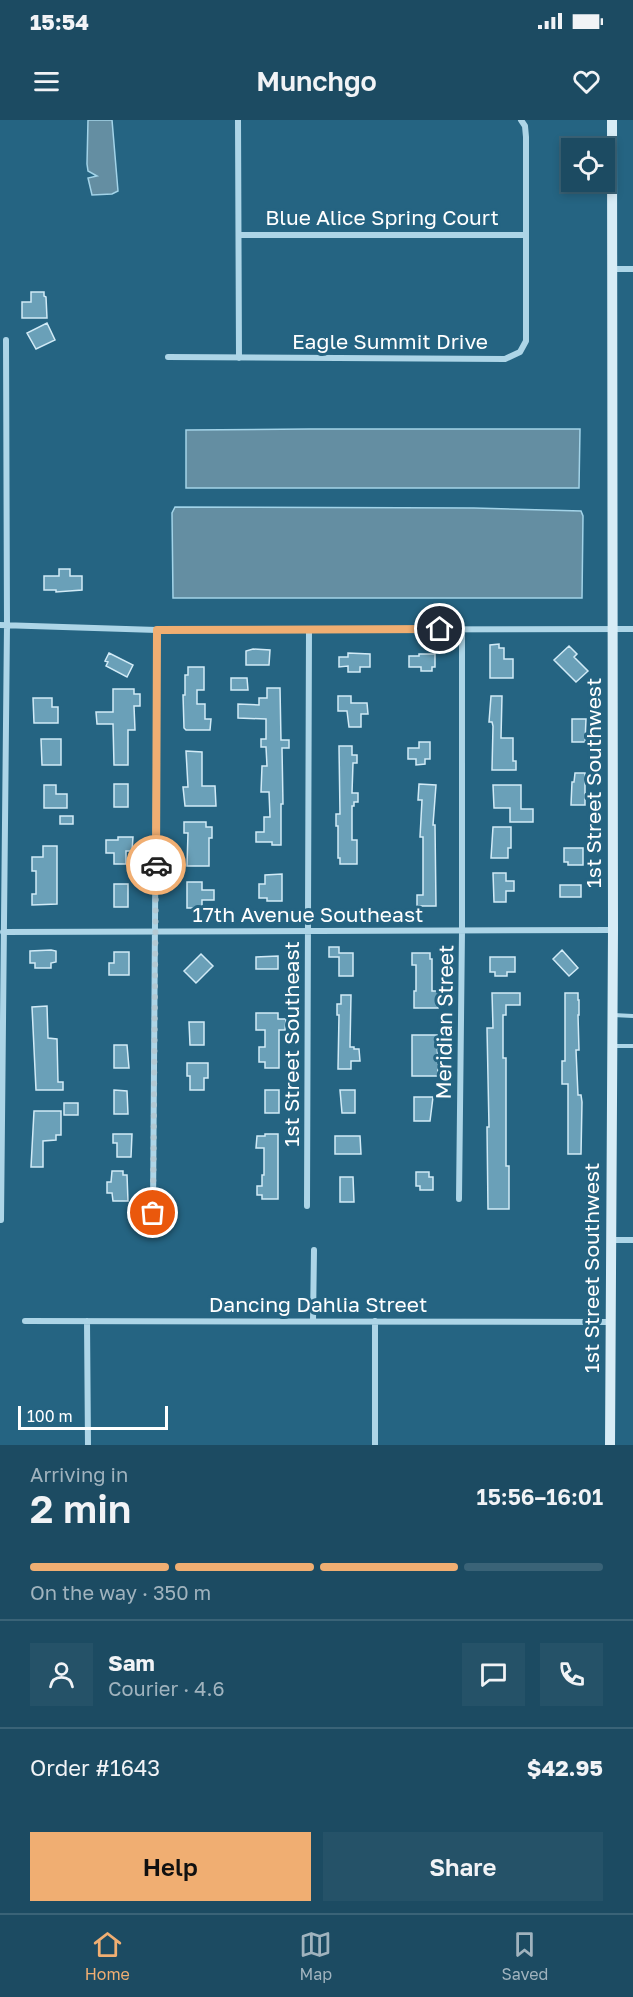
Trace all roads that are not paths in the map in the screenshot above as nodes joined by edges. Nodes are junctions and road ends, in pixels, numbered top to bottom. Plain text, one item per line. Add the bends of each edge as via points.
1 (238, 120) edge
2 (521, 120) edge
3 (612, 120) edge
4 (238, 235) junction
5 (526, 235) junction
6 (613, 269) junction
7 (633, 269) edge
8 (6, 340) dead end
9 (168, 357) dead end
10 (239, 358) junction
11 (4, 625) edge
12 (309, 629) junction
13 (462, 629) junction
14 (613, 629) junction
15 (633, 629) edge
16 (157, 630) junction
17 (613, 930) junction
18 (462, 931) junction
19 (3, 932) junction
20 (156, 932) junction
21 (309, 932) junction
22 (613, 1016) junction
23 (633, 1016) edge
24 (1, 1031) edge
25 (613, 1046) junction
26 (633, 1046) edge
27 (459, 1199) dead end
28 (307, 1206) dead end
29 (153, 1213) dead end
30 (1, 1220) edge
31 (612, 1240) junction
32 (633, 1240) edge
33 (314, 1250) dead end
34 (25, 1321) dead end
35 (87, 1321) junction
36 (314, 1321) junction
37 (375, 1322) junction
38 (611, 1322) junction
39 (88, 1445) edge
40 (375, 1445) edge
41 (610, 1445) edge

1 - 4 street
2 - 5 street, Eagle Summit Drive via 526,137
3 - 6 street, 1st Street Southwest
4 - 5 street, Blue Alice Spring Court
4 - 10 street
5 - 10 street, Eagle Summit Drive via 526,341 520,352 505,359
6 - 7 street
6 - 14 street, 1st Street Southwest
8 - 11 street
9 - 10 street, Eagle Summit Drive
11 - 16 street
11 - 19 street
12 - 13 street
12 - 16 street
12 - 21 street, 1st Street Southeast
13 - 14 street
13 - 18 street, Meridian Street
14 - 15 street
14 - 17 street, 1st Street Southwest
16 - 20 street
17 - 18 street, 17th Avenue Southeast
17 - 22 street, 1st Street Southwest
18 - 21 street, 17th Avenue Southeast
18 - 27 street, Meridian Street
19 - 20 street, 17th Avenue Southeast
19 - 24 street
20 - 21 street, 17th Avenue Southeast
20 - 29 street
21 - 28 street, 1st Street Southeast
22 - 23 lane
22 - 25 street, 1st Street Southwest
24 - 30 street
25 - 26 lane
25 - 31 street, 1st Street Southwest
31 - 32 street
31 - 38 street, 1st Street Southwest
33 - 36 street
34 - 35 street, Dancing Dahlia Street
35 - 36 street, Dancing Dahlia Street
35 - 39 street
36 - 37 street, Dancing Dahlia Street
37 - 38 street, Dancing Dahlia Street
37 - 40 street
38 - 41 street, 1st Street Southwest

